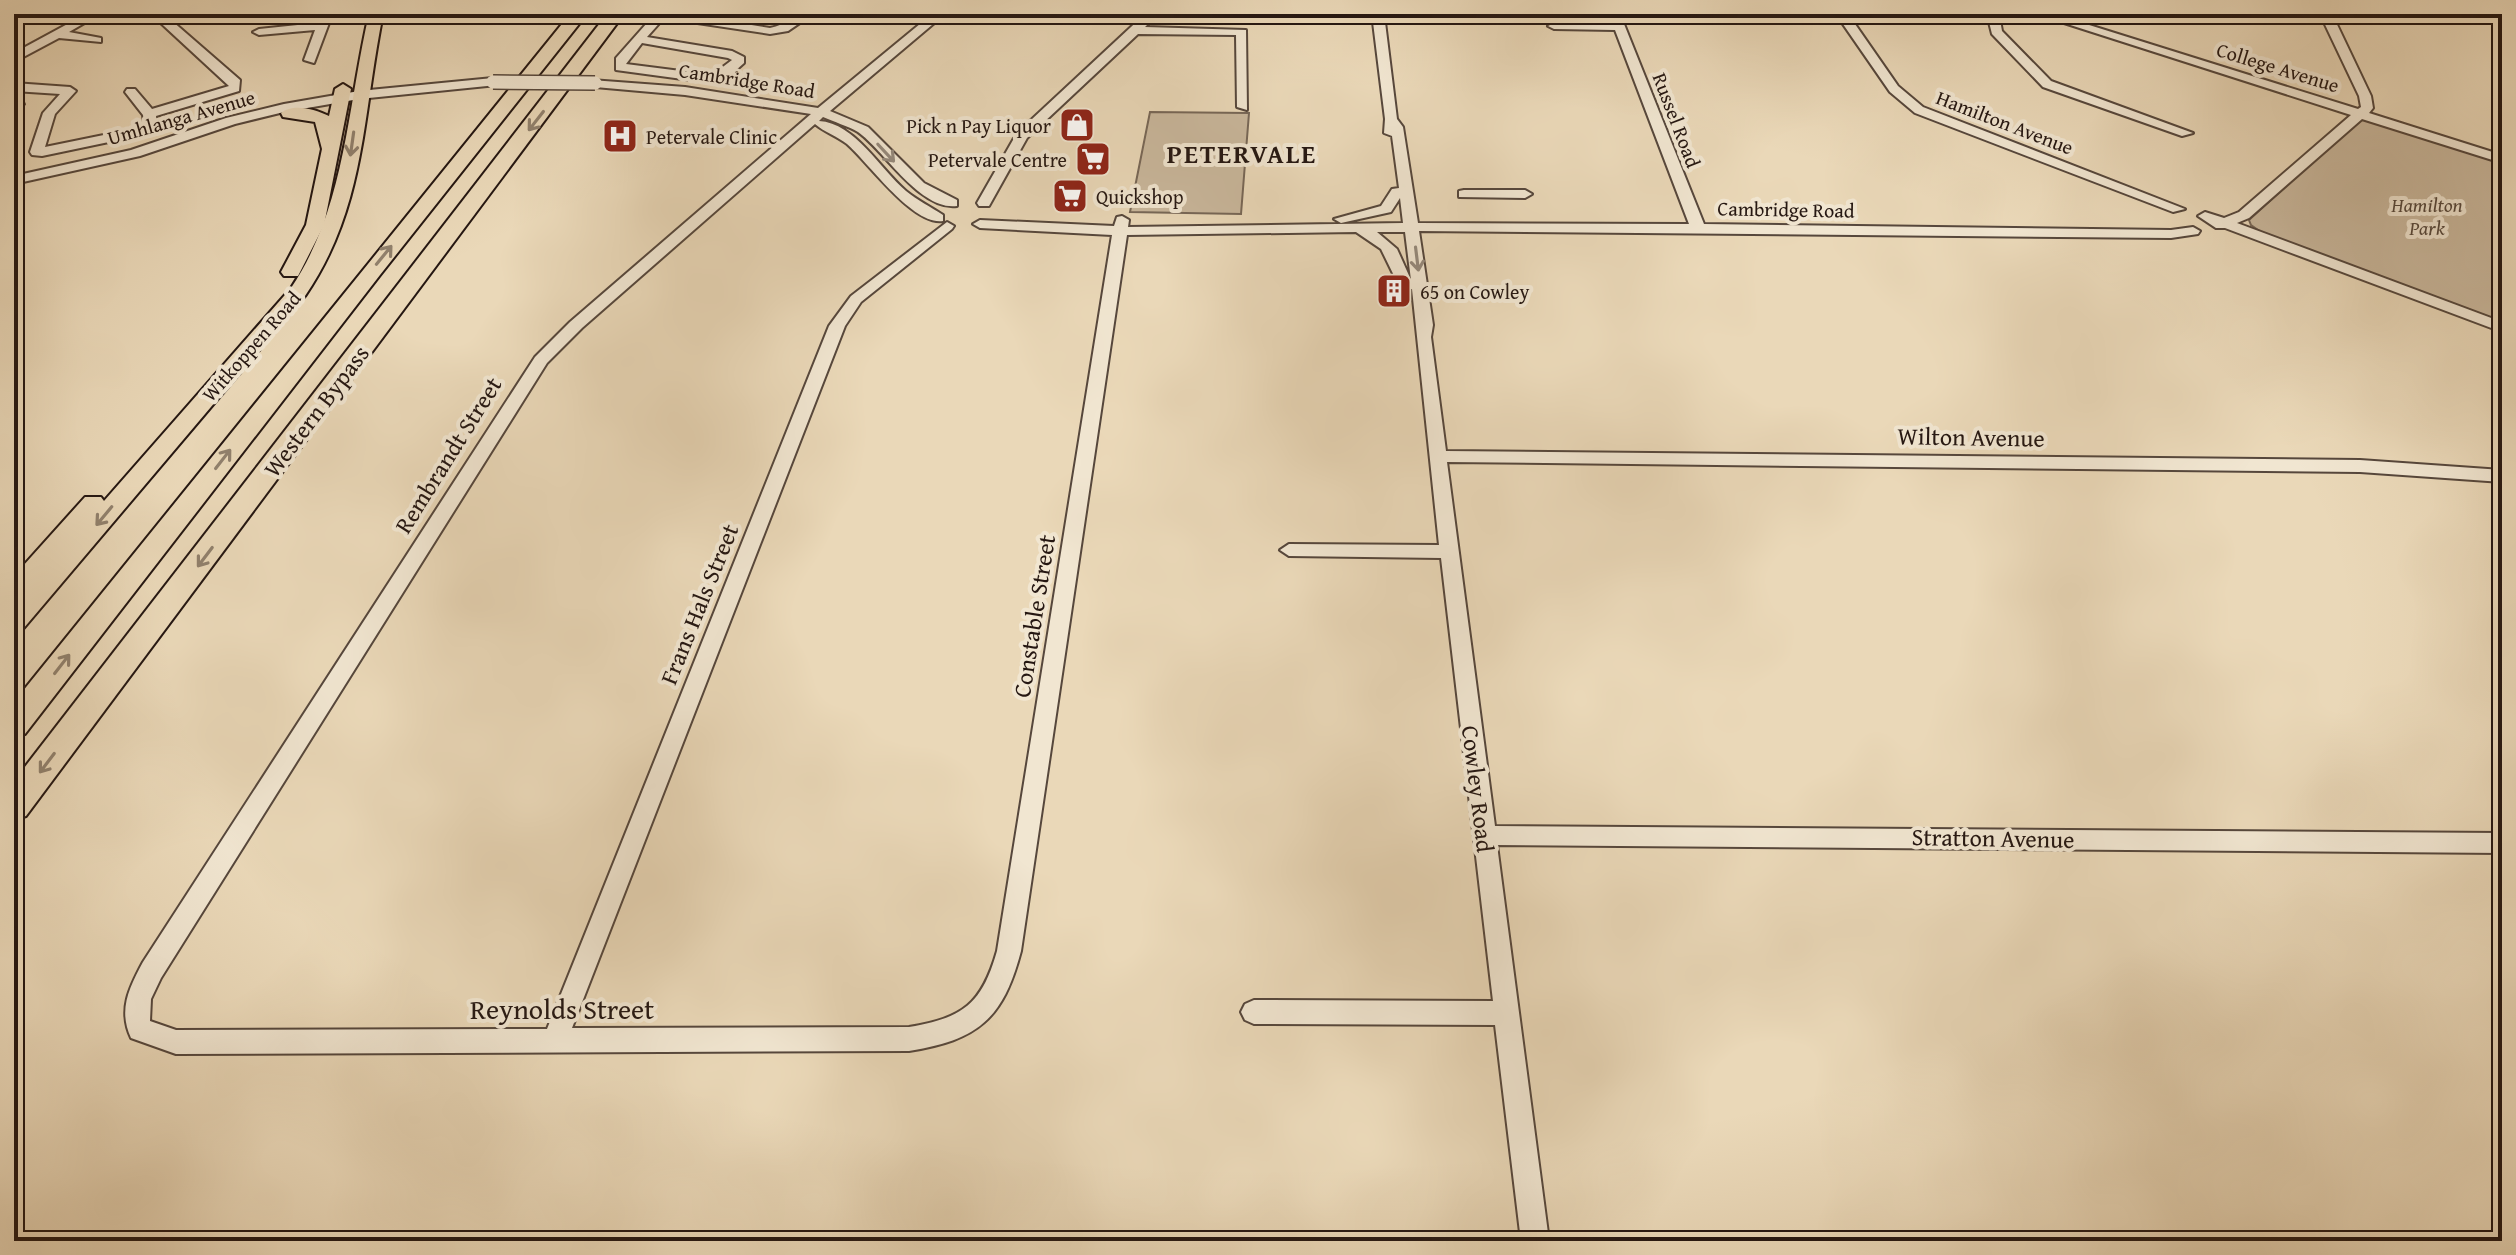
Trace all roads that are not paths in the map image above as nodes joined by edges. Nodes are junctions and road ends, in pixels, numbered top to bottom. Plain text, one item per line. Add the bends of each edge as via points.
1 (94, 14) edge
2 (157, 14) edge
3 (376, 14) edge
4 (579, 14) edge
5 (616, 14) edge
6 (661, 14) edge
7 (807, 14) edge
8 (939, 14) edge
9 (1152, 14) edge
10 (1378, 14) edge
11 (1842, 14) edge
12 (1993, 14) edge
13 (2042, 14) edge
14 (2326, 14) edge
15 (325, 20) edge
16 (1617, 21) edge
17 (1554, 26) dead end
18 (1135, 30) junction
19 (259, 32) dead end
20 (57, 34) junction
21 (640, 39) junction
22 (97, 40) dead end
23 (14, 58) edge
24 (310, 60) dead end
25 (14, 87) edge
26 (131, 92) dead end
27 (350, 100) junction
28 (1243, 107) dead end
29 (287, 111) junction
30 (149, 114) junction
31 (2363, 115) junction
32 (817, 116) junction
33 (1391, 119) junction
34 (2187, 133) dead end
35 (329, 155) junction
36 (2502, 159) edge
37 (14, 183) edge
38 (1397, 192) junction
39 (1464, 194) dead end
40 (1525, 194) dead end
41 (952, 203) junction
42 (982, 210) junction
43 (1492, 210) junction
44 (2246, 212) junction
45 (2169, 214) junction
46 (1333, 220) junction
47 (942, 222) junction
48 (2210, 222) junction
49 (1121, 226) junction
50 (1406, 226) junction
51 (1352, 228) junction
52 (1698, 228) junction
53 (2193, 231) junction
54 (2139, 233) junction
55 (2264, 237) junction
56 (1406, 287) junction
57 (2502, 327) edge
58 (1423, 337) junction
59 (1438, 456) junction
60 (2502, 476) edge
61 (1289, 550) dead end
62 (1448, 552) junction
63 (14, 592) edge
64 (14, 622) edge
65 (14, 725) edge
66 (14, 806) edge
67 (1484, 835) junction
68 (2502, 843) edge
69 (1254, 1012) dead end
70 (1506, 1013) junction
71 (981, 1014) joint
72 (140, 1030) joint
73 (555, 1040) junction
74 (1535, 1241) edge

1 - 20 street
2 - 30 street via 236,86
3 - 27 main road, Witkoppen Road
65 -> 4 highway, Western Bypass
5 -> 66 highway, Western Bypass
6 - 7 street via 774,31
6 - 21 street
8 - 32 street, Rembrandt Street
9 - 18 street
10 - 33 street, Cowley Road
11 - 45 street, Hamilton Avenue via 1909,104 2148,198
12 - 34 street via 1996,32 2047,84
13 - 31 street, College Avenue
14 - 31 street via 2365,96
15 - 19 street
15 - 24 street
16 - 17 street, Russel Road
16 - 52 street, Russel Road
18 - 28 street via 1242,32
18 - 42 street via 1022,136
20 - 22 street
20 - 23 street
21 - 21 street via 620,67 712,79 740,60
25 - 30 street via 70,91 49,113 37,152 142,131 151,124
26 - 30 street
27 - 29 street, Umhlanga Avenue
27 - 29 main road, Witkoppen Road via 345,74 324,95
27 - 32 street, Cambridge Road, bridge via 493,82 598,83
27 - 35 main road, Witkoppen Road
27 -> 64 main road, Witkoppen Road via 339,215 312,273
29 - 35 main road via 323,119
29 - 37 street, Umhlanga Avenue via 231,121 135,153
31 - 36 street, College Avenue
31 - 44 street
32 -> 41 street, Cambridge Road via 863,130 919,186
32 - 47 street, Cambridge Road via 902,195
32 - 72 street, Rembrandt Street via 541,360 152,970 136,1003
33 - 38 street, Cowley Road
33 - 50 street, Cowley Road via 1397,127
35 - 63 main road, Witkoppen Road via 315,225 289,275
38 - 46 street via 1386,209
38 - 50 street, Cowley Road
39 - 43 street
40 - 43 street
41 - 42 street
41 - 47 street, Frans Hals Street via 941,209
42 - 47 street via 963,228
42 - 49 street, Cambridge Road
43 - 50 street, Cambridge Road via 1433,227
43 - 52 street, Cambridge Road
44 - 48 street
44 - 48 street
44 - 55 street via 2244,222
45 - 48 street
45 - 53 street via 2172,225
45 - 54 street
46 - 49 street, Cambridge Road
46 - 50 street, Cambridge Road
47 - 73 street, Frans Hals Street via 842,316
48 - 53 street, Cambridge Road
48 - 55 street
49 - 51 street, Cambridge Road
49 - 71 street, Constable Street via 1009,951 1004,975
50 - 51 street, Cambridge Road
50 - 56 street, Cowley Road
50 -> 58 street, Cowley Road
51 - 56 street via 1385,241
52 - 54 street, Cambridge Road
53 - 54 street, Cambridge Road
55 - 57 street
56 - 58 street, Cowley Road
58 - 59 street, Cowley Road
59 - 60 street, Wilton Avenue via 2360,466
59 - 62 street, Cowley Road
61 - 62 street
62 - 67 street, Cowley Road
67 - 68 street, Stratton Avenue
67 - 70 street, Cowley Road
69 - 70 street
70 - 74 street, Cowley Road
71 - 73 street, Reynolds Street via 941,1035 909,1039
72 - 73 street, Reynolds Street via 176,1042

